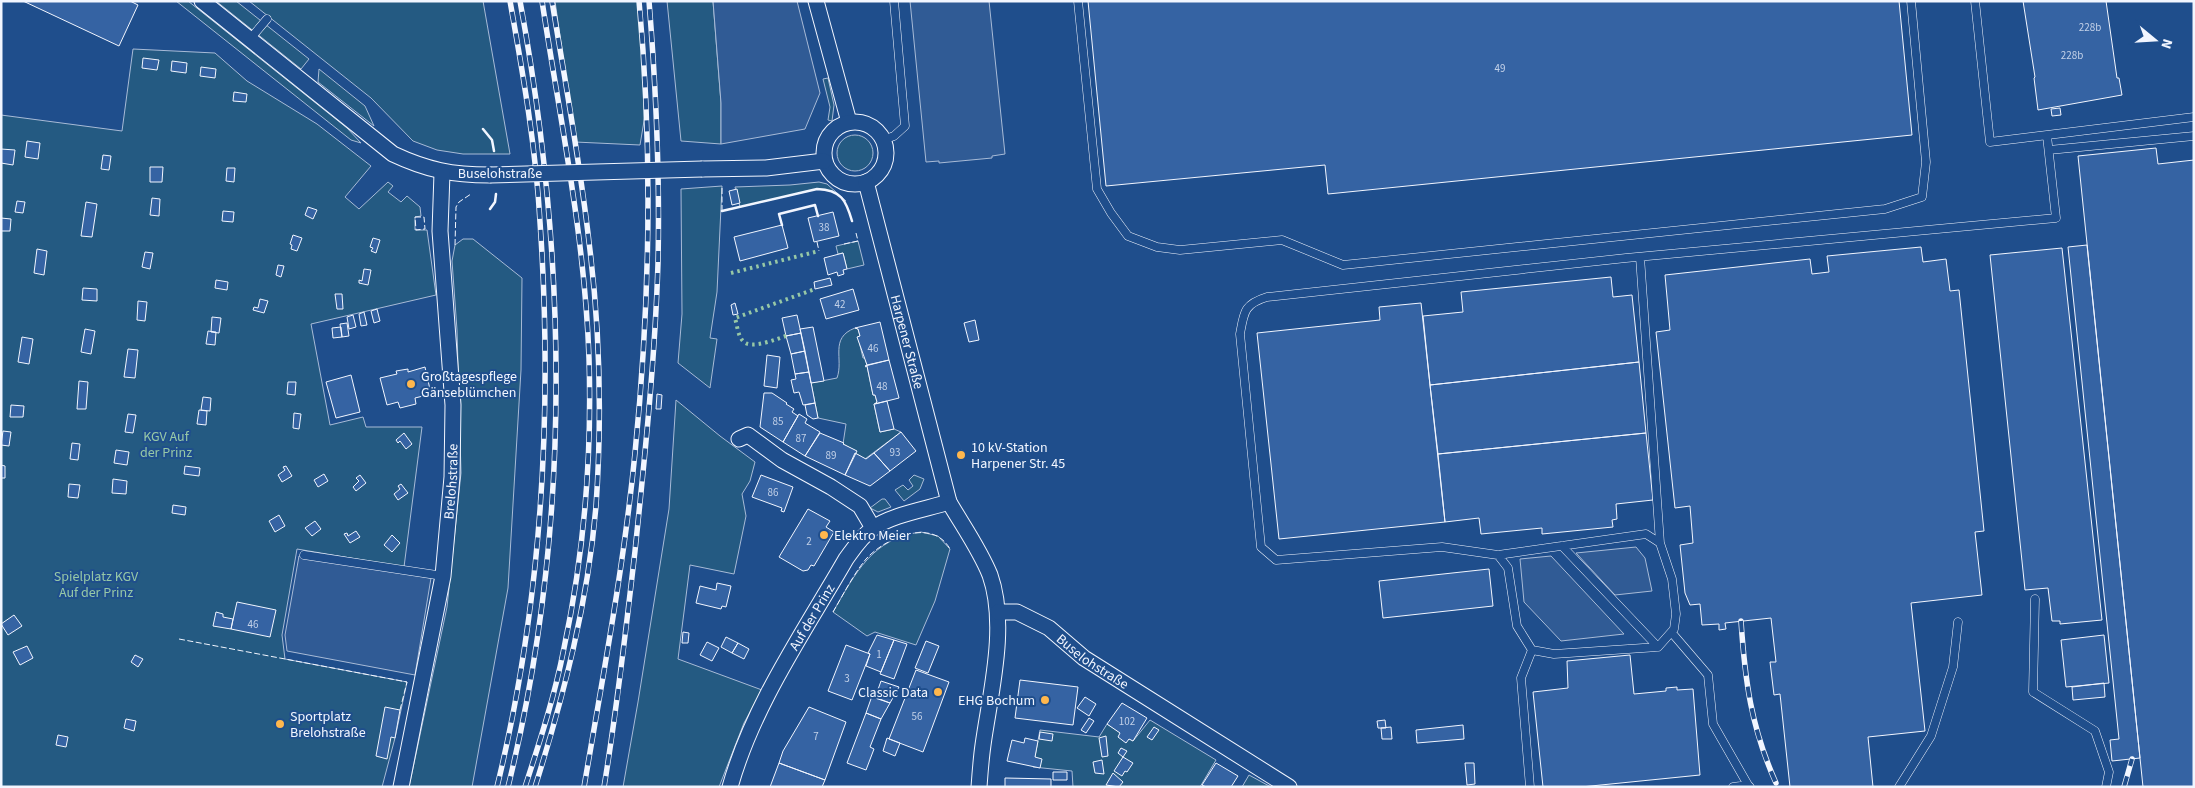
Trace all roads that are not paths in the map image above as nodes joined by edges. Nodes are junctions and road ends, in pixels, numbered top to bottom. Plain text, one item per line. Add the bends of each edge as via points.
1 (202, 1) edge
2 (816, 1) edge
3 (894, 1) edge
4 (1078, 1) edge
5 (1912, 1) edge
6 (1975, 1) edge
7 (267, 19) dead end
8 (250, 39) junction
9 (2194, 117) edge
10 (849, 122) junction
11 (2047, 136) junction
12 (2194, 136) edge
13 (883, 140) junction
14 (2049, 150) junction
15 (824, 161) junction
16 (442, 173) junction
17 (866, 182) junction
18 (1640, 257) junction
19 (738, 439) dead end
20 (949, 502) junction
21 (873, 528) junction
22 (1660, 543) junction
23 (1562, 546) junction
24 (304, 555) dead end
25 (1498, 555) junction
26 (443, 576) junction
27 (2035, 599) dead end
28 (998, 612) junction
29 (1958, 622) dead end
30 (1672, 632) junction
31 (1658, 647) junction
32 (1532, 650) junction
33 (1749, 786) edge
34 (402, 787) edge
35 (730, 787) edge
36 (979, 787) edge
37 (1289, 787) edge
38 (1530, 787) edge
39 (1733, 787) edge
40 (1899, 787) edge
41 (2106, 787) edge

1 - 8 street, Buselohstraße
2 - 10 street
3 - 13 lane via 905,126 894,136
4 - 5 lane via 1097,189 1128,236 1157,247 1180,250 1282,240 1343,265 1885,209 1922,197 1926,162
6 - 11 lane via 1990,142
7 - 8 lane
8 - 16 street, Buselohstraße via 392,154
9 - 11 lane
10 - 13 street via 869,125
10 - 15 street via 840,125 829,136
11 - 14 lane
12 - 14 lane
13 - 17 street via 886,150 882,169
14 - 18 lane via 2056,218
15 - 16 street, Buselohstraße, bridge via 766,168 490,175
15 - 17 street via 841,181
16 - 26 street, Brelohstraße via 440,231 453,405 452,476
17 - 20 street, Harpener Straße
18 - 22 lane
18 - 25 lane via 1268,297 1253,301 1243,312 1240,334 1261,547 1276,560 1442,547
19 - 21 street via 748,436 860,506
20 - 21 street, Auf der Prinz
20 - 28 street via 990,576
21 - 35 street, Auf der Prinz via 846,559 771,690 752,727
22 - 23 lane via 1646,534
22 - 30 lane via 1672,579 1676,614
23 - 25 lane
23 - 31 lane
24 - 26 lane
25 - 32 lane via 1508,568 1517,626
26 - 34 street, Brelohstraße
27 - 41 lane via 2032,692 2095,731 2109,772
28 - 36 street
28 - 37 street, Buselohstraße via 1017,612 1049,628 1084,658
29 - 40 lane via 1953,667 1931,736
30 - 31 lane
30 - 33 lane via 1708,675 1713,724
31 - 32 lane via 1554,654
32 - 38 lane via 1521,678
33 - 39 lane

